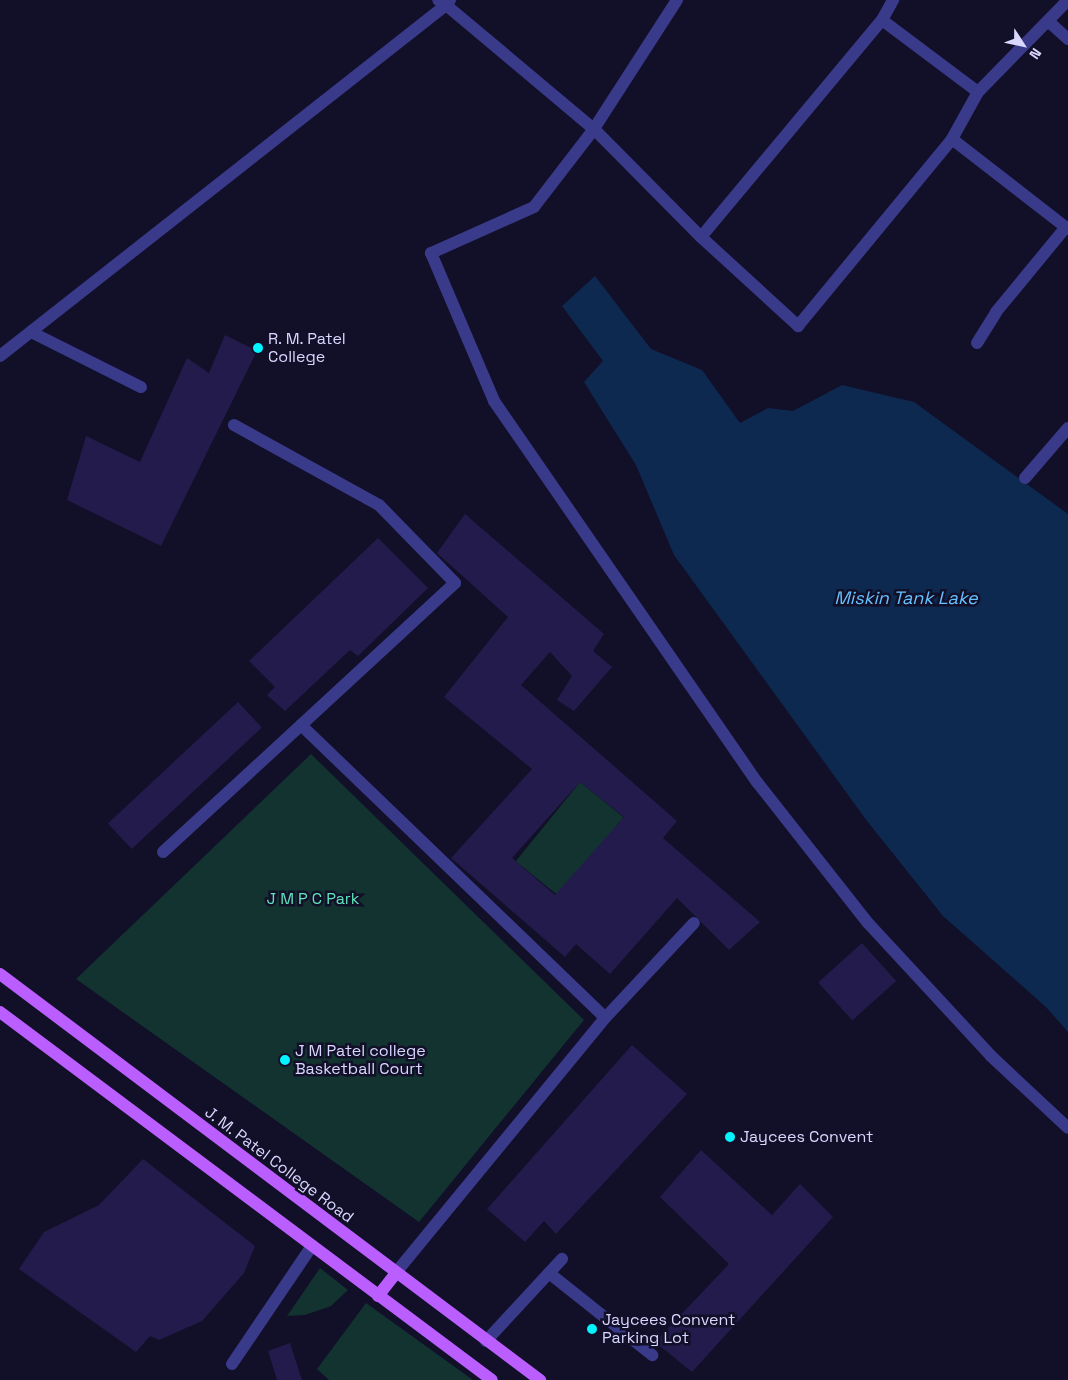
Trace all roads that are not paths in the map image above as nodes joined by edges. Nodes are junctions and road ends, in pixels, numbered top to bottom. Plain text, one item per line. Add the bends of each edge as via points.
1 (677, 0) edge
2 (892, 0) edge
3 (1068, 0) edge
4 (445, 2) edge
5 (882, 20) junction
6 (1048, 21) junction
7 (1068, 39) edge
8 (978, 92) junction
9 (594, 129) junction
10 (952, 139) junction
11 (1067, 228) edge
12 (701, 238) junction
13 (31, 332) junction
14 (977, 343) dead end
15 (0, 356) edge
16 (141, 387) dead end
17 (234, 425) dead end
18 (1068, 428) edge
19 (1025, 478) dead end
20 (301, 725) junction
21 (163, 852) dead end
22 (694, 923) dead end
23 (0, 974) edge
24 (0, 1012) edge
25 (605, 1018) junction
26 (1068, 1128) edge
27 (312, 1246) junction
28 (562, 1259) dead end
29 (549, 1273) junction
30 (395, 1274) junction
31 (378, 1296) junction
32 (486, 1341) junction
33 (652, 1356) dead end
34 (232, 1364) dead end
35 (492, 1380) edge
36 (540, 1380) edge

1 - 9 street
2 - 5 street
3 - 6 street
4 - 9 street
4 - 13 street
5 - 8 street
5 - 12 street
6 - 7 street
6 - 8 street
8 - 10 street
9 - 12 street
9 - 26 street via 534,206 431,253 494,401 757,782 868,922 991,1056
10 - 11 street
10 - 12 street via 798,326
11 - 14 street via 996,312
13 - 15 street
13 - 16 street
17 - 20 street via 379,505 455,583
18 - 19 street
20 - 21 street
20 - 25 street
22 - 25 street
23 - 30 main road, J. M. Patel College Road
24 - 27 main road
25 - 30 street
27 - 31 main road
27 - 34 street
28 - 29 street
29 - 32 street
29 - 33 street
30 - 31 main road
30 - 32 main road, J. M. Patel College Road
31 - 35 main road
32 - 36 main road, J. M. Patel College Road

